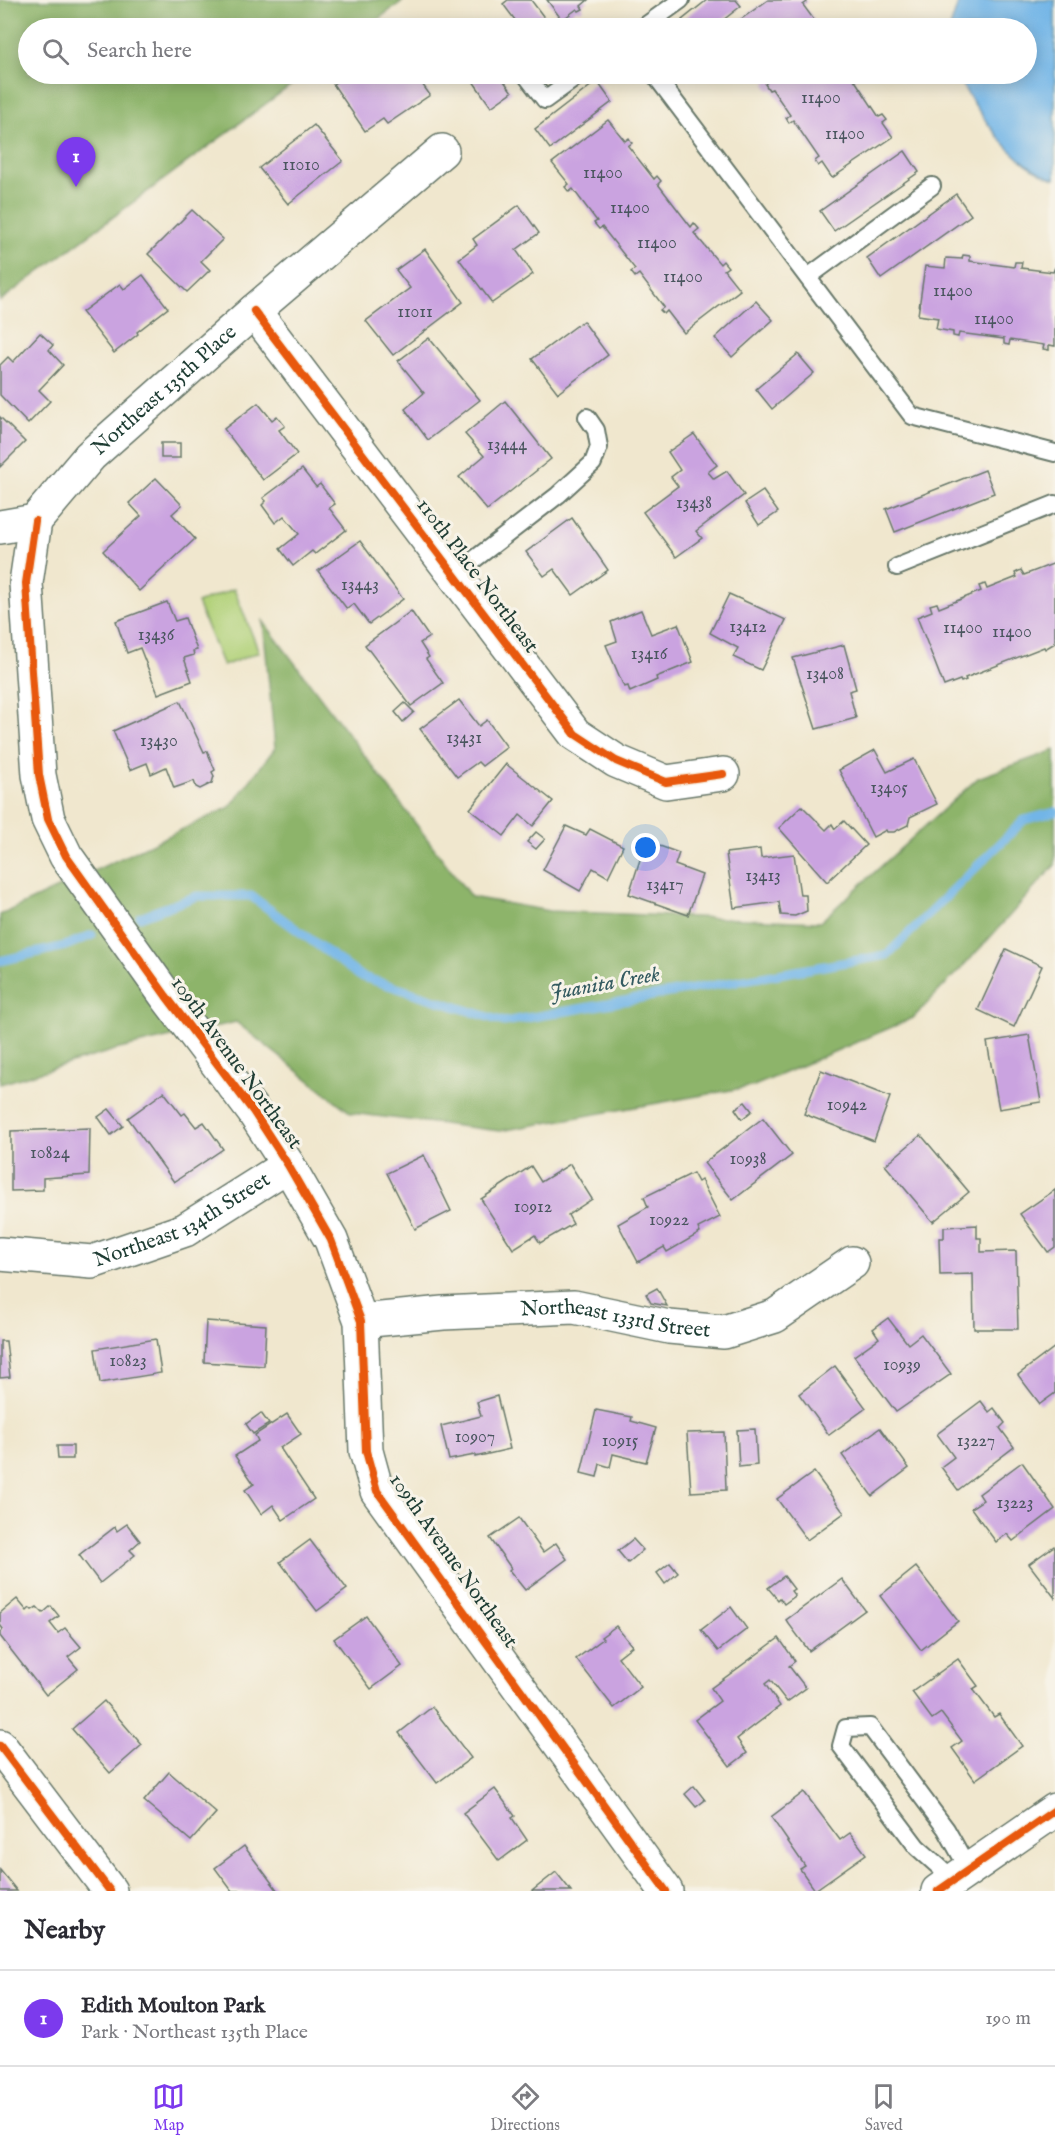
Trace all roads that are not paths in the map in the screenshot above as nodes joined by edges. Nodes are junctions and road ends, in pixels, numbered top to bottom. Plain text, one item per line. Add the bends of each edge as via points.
1 (681, 0) edge
2 (656, 18) edge
3 (533, 84) edge
4 (567, 84) edge
5 (662, 84) edge
6 (442, 151) dead end
7 (933, 186) dead end
8 (808, 277) junction
9 (254, 311) junction
10 (587, 417) dead end
11 (1055, 453) edge
12 (1055, 504) edge
13 (35, 521) junction
14 (0, 527) edge
15 (897, 567) dead end
16 (454, 575) junction
17 (723, 774) dead end
18 (288, 1165) junction
19 (0, 1254) edge
20 (852, 1263) dead end
21 (361, 1321) junction
22 (0, 1746) edge
23 (1055, 1810) edge
24 (954, 1880) edge
25 (110, 1891) edge
26 (666, 1891) edge

1 - 2 lane
3 - 4 lane via 545,100
5 - 8 lane
6 - 9 street, Northeast 135th Place
7 - 8 lane
8 - 11 lane via 912,416
9 - 13 street, Northeast 135th Place via 90,456
9 - 16 street, 110th Place Northeast
10 - 16 lane via 596,430 599,447 593,463
12 - 15 lane
13 - 14 street
13 - 18 street, 109th Avenue Northeast via 26,583 39,775 48,819 66,856 253,1111
16 - 17 street, 110th Place Northeast via 575,734 616,761 666,782
18 - 19 street, Northeast 134th Street via 185,1230 92,1262
18 - 21 street, 109th Avenue Northeast via 331,1240
20 - 21 street, Northeast 133rd Street via 775,1316 723,1332 669,1327 574,1307
21 - 26 street, 109th Avenue Northeast via 366,1451 377,1491
22 - 25 street
23 - 24 street
24 - 24 lane via 946,1829 870,1727 846,1728 841,1746 867,1783 918,1847

